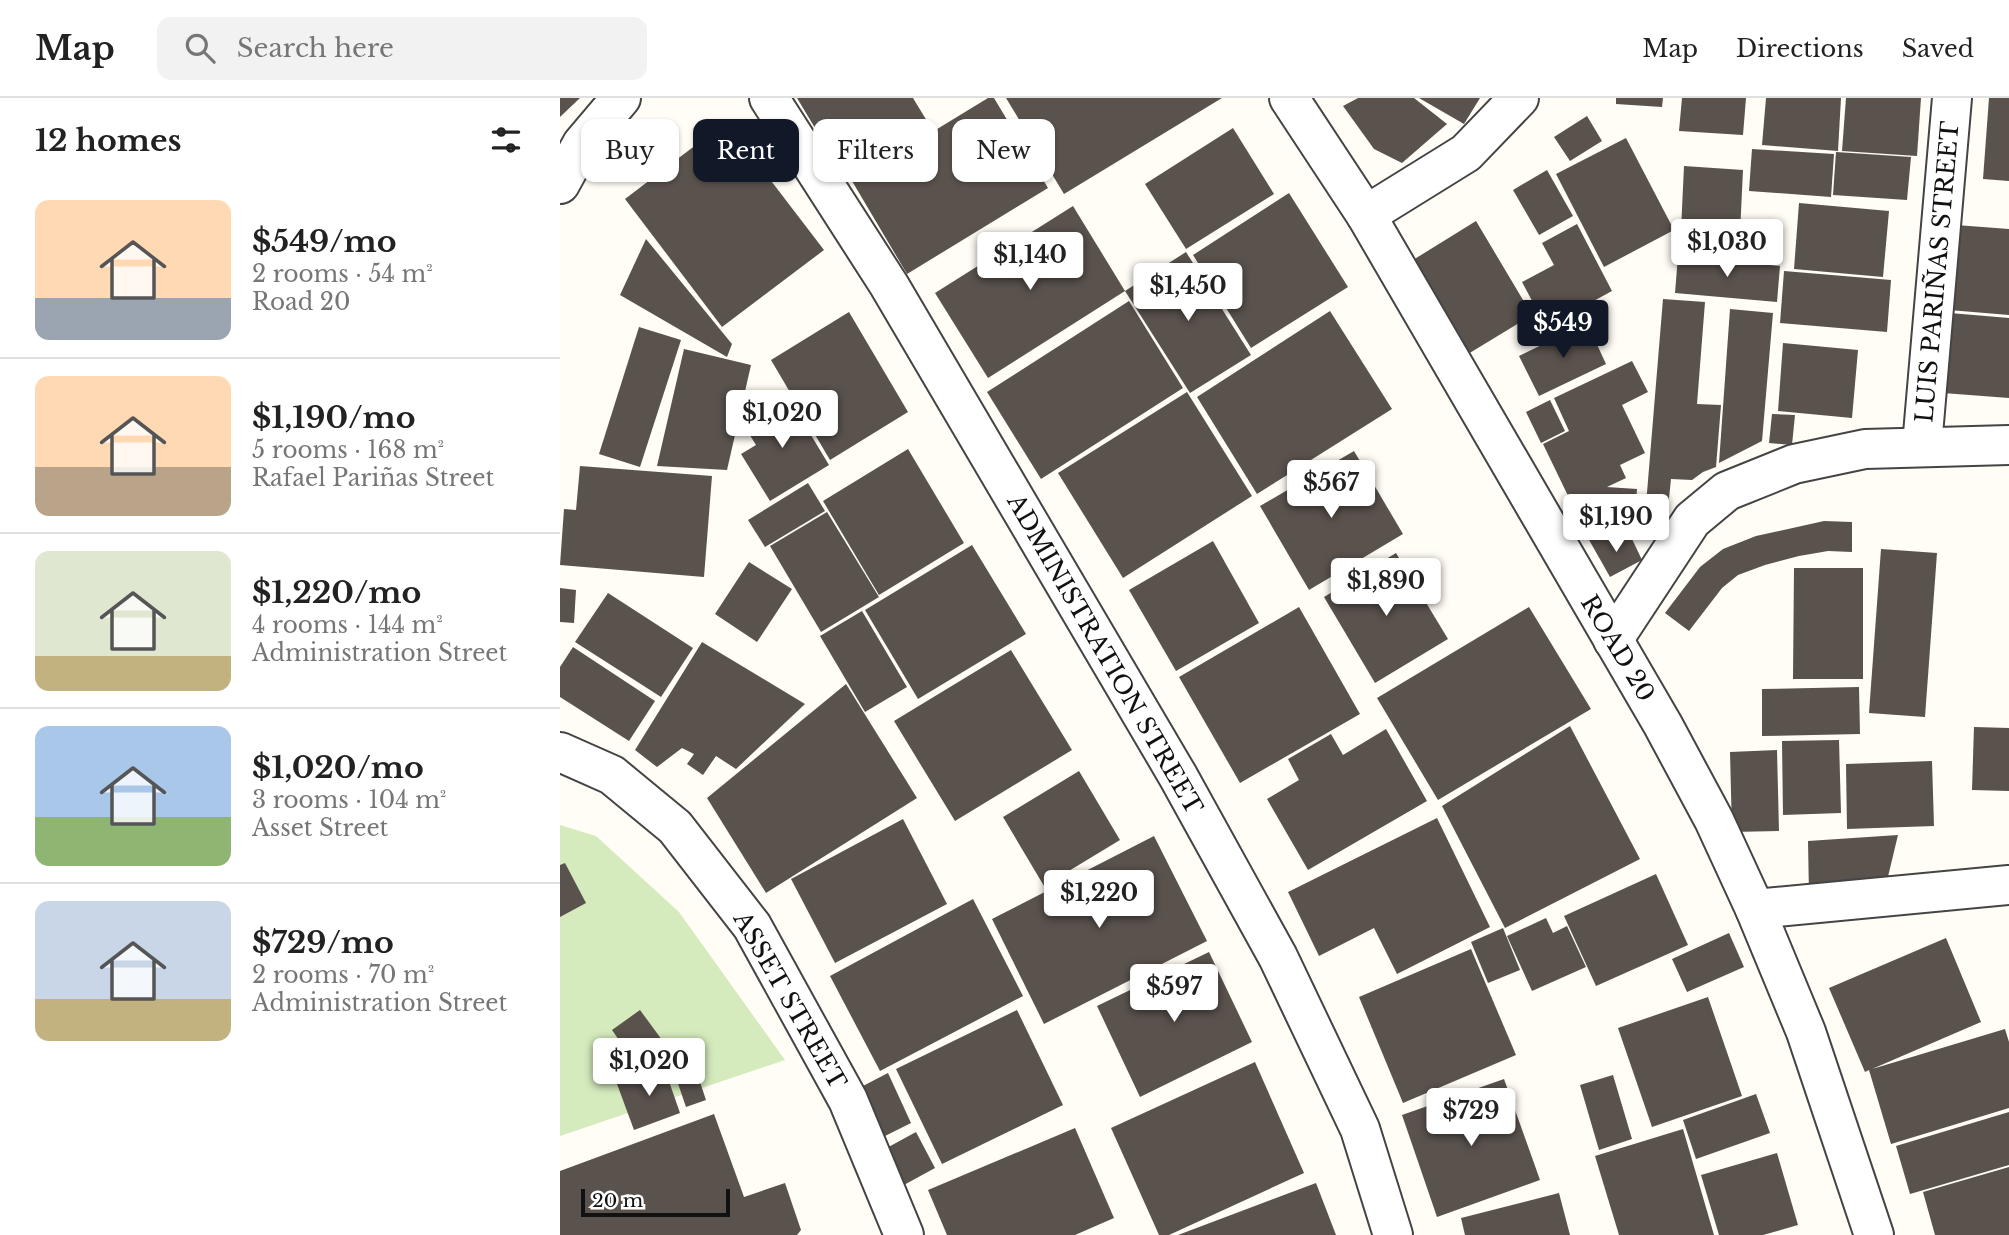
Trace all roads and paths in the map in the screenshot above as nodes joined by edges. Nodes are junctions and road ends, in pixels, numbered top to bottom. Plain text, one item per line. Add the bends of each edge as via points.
1 (621, 98) edge
2 (769, 98) edge
3 (1289, 98) edge
4 (1519, 98) edge
5 (1952, 98) edge
6 (560, 184) edge
7 (1366, 215) junction
8 (2009, 445) edge
9 (1922, 446) junction
10 (1613, 640) junction
11 (560, 752) edge
12 (2009, 885) edge
13 (1755, 909) junction
14 (904, 1235) edge
15 (1393, 1235) edge
16 (1874, 1235) edge

1 - 6 street via 582,144
2 - 15 street, ADMINISTRATION STREET via 889,285 1178,776 1278,957 1360,1129
3 - 7 street, ROAD 20
4 - 7 street via 1466,153
5 - 9 street, LUIS PARIÑAS STREET
7 - 10 street, ROAD 20
8 - 9 street
9 - 10 street via 1865,449 1794,464 1727,491 1692,520
10 - 13 street, ROAD 20 via 1714,820
11 - 14 street, ASSET STREET via 611,775 675,827 751,926 848,1100
12 - 13 street
13 - 16 street, ROAD 20 via 1806,1032

